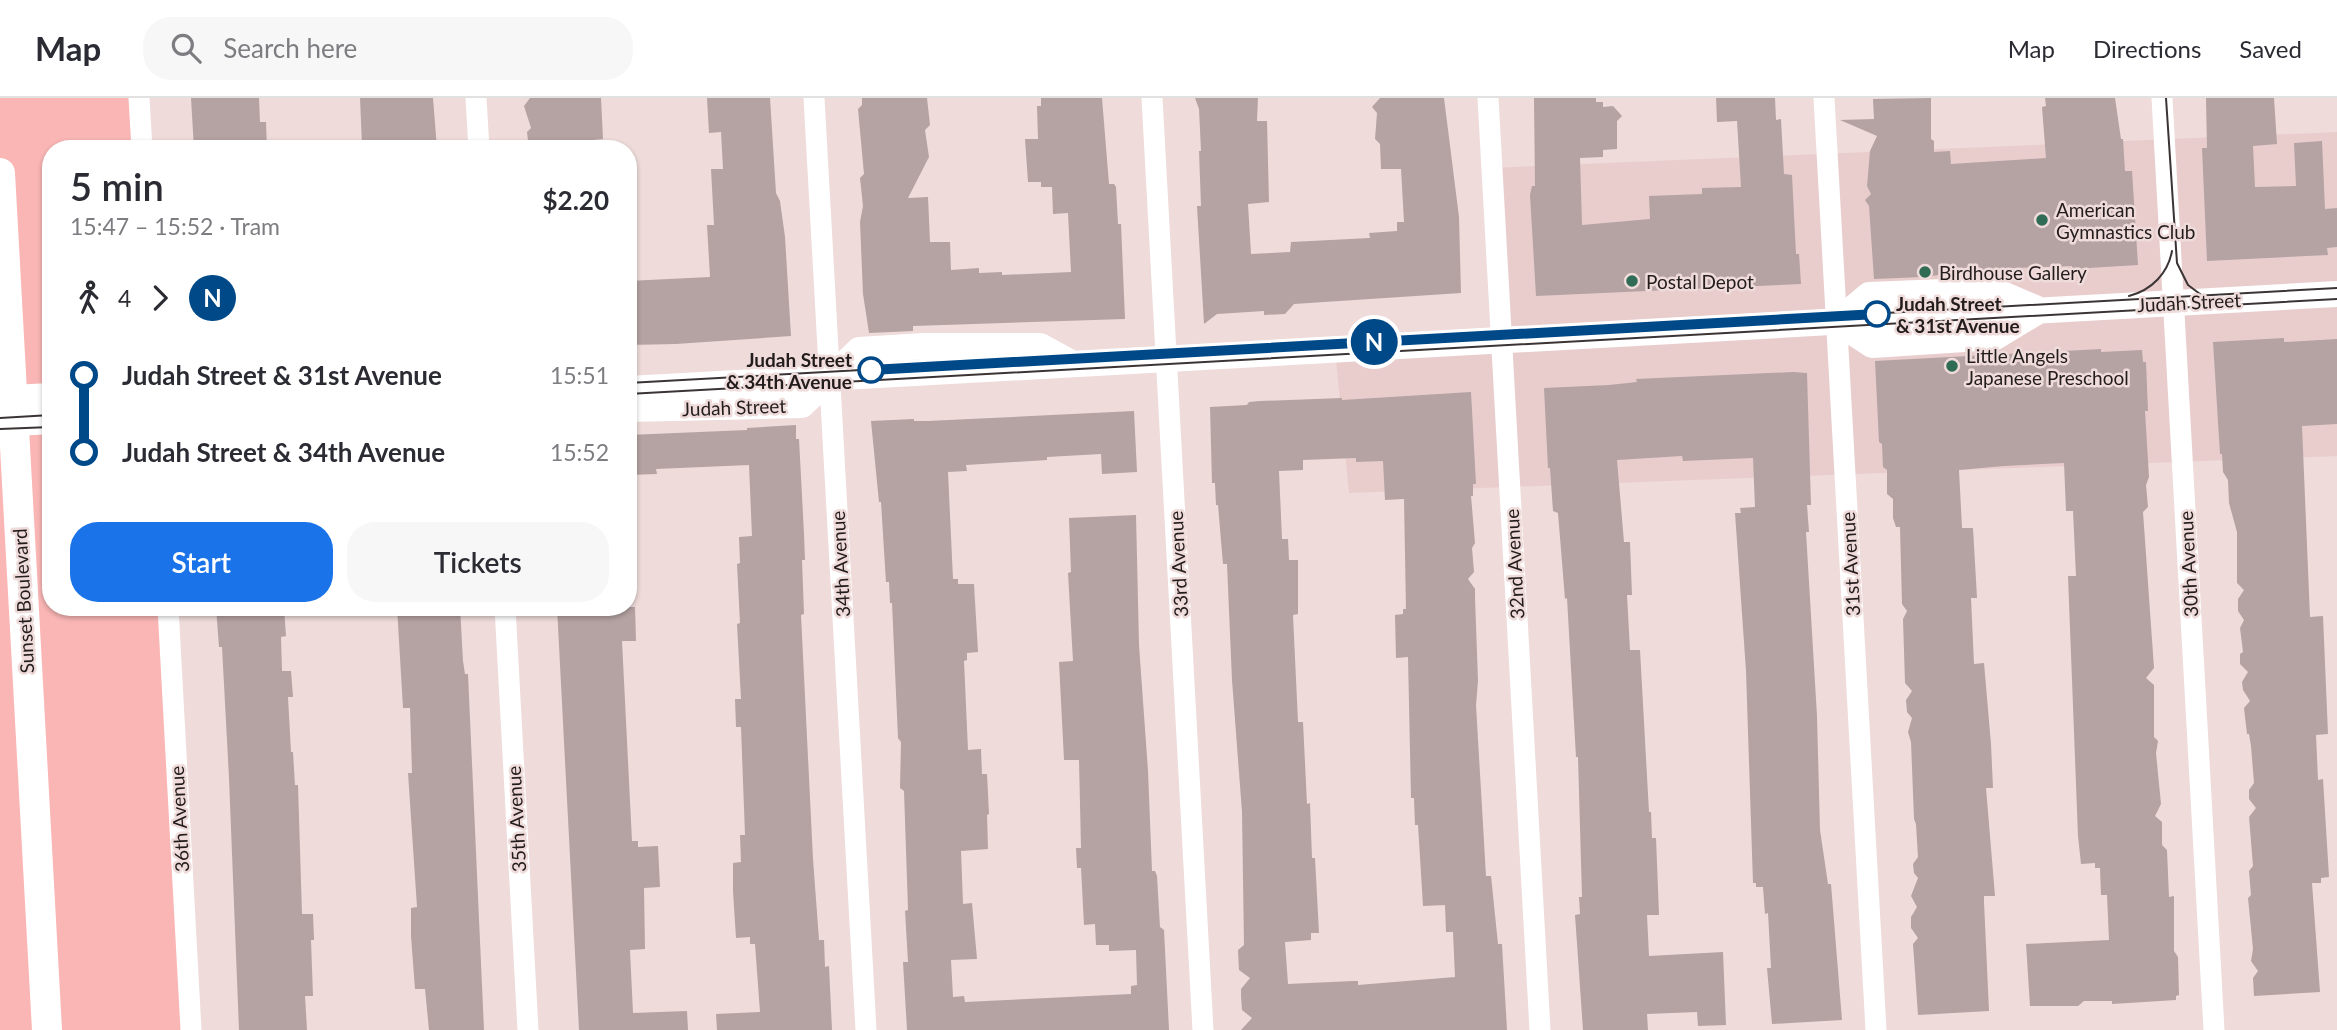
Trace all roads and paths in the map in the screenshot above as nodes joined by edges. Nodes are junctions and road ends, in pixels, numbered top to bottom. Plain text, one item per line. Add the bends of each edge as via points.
1 (139, 98) edge
2 (476, 98) edge
3 (814, 98) edge
4 (1152, 98) edge
5 (1488, 98) edge
6 (1824, 98) edge
7 (2162, 98) edge
8 (141, 140) edge
9 (478, 140) edge
10 (0, 173) edge
11 (2337, 294) edge
12 (2174, 303) junction
13 (1837, 322) junction
14 (1501, 340) junction
15 (1167, 359) junction
16 (830, 378) junction
17 (637, 389) edge
18 (42, 400) edge
19 (637, 409) edge
20 (5, 416) edge
21 (42, 420) edge
22 (168, 616) edge
23 (505, 616) edge
24 (47, 1030) edge
25 (191, 1030) edge
26 (528, 1030) edge
27 (866, 1030) edge
28 (1203, 1030) edge
29 (1540, 1030) edge
30 (1877, 1030) edge
31 (2214, 1030) edge

1 - 8 street
2 - 9 street
3 - 16 street, 34th Avenue
4 - 15 street, 33rd Avenue
5 - 14 street, 32nd Avenue
6 - 13 street, 31st Avenue
7 - 12 street, 30th Avenue
10 - 20 main road, Sunset Boulevard
11 - 12 street, Judah Street
12 - 13 street, Judah Street
12 - 31 street, 30th Avenue
13 - 14 street, Judah Street
13 - 30 street, 31st Avenue
14 - 15 street, Judah Street
14 - 29 street, 32nd Avenue
15 - 16 street, Judah Street
15 - 28 street, 33rd Avenue
16 - 17 street, Judah Street
16 - 19 street, Judah Street via 802,405
16 - 27 street, 34th Avenue
18 - 20 street
20 - 21 street
20 - 24 main road, Sunset Boulevard
22 - 25 street, 36th Avenue
23 - 26 street, 35th Avenue

